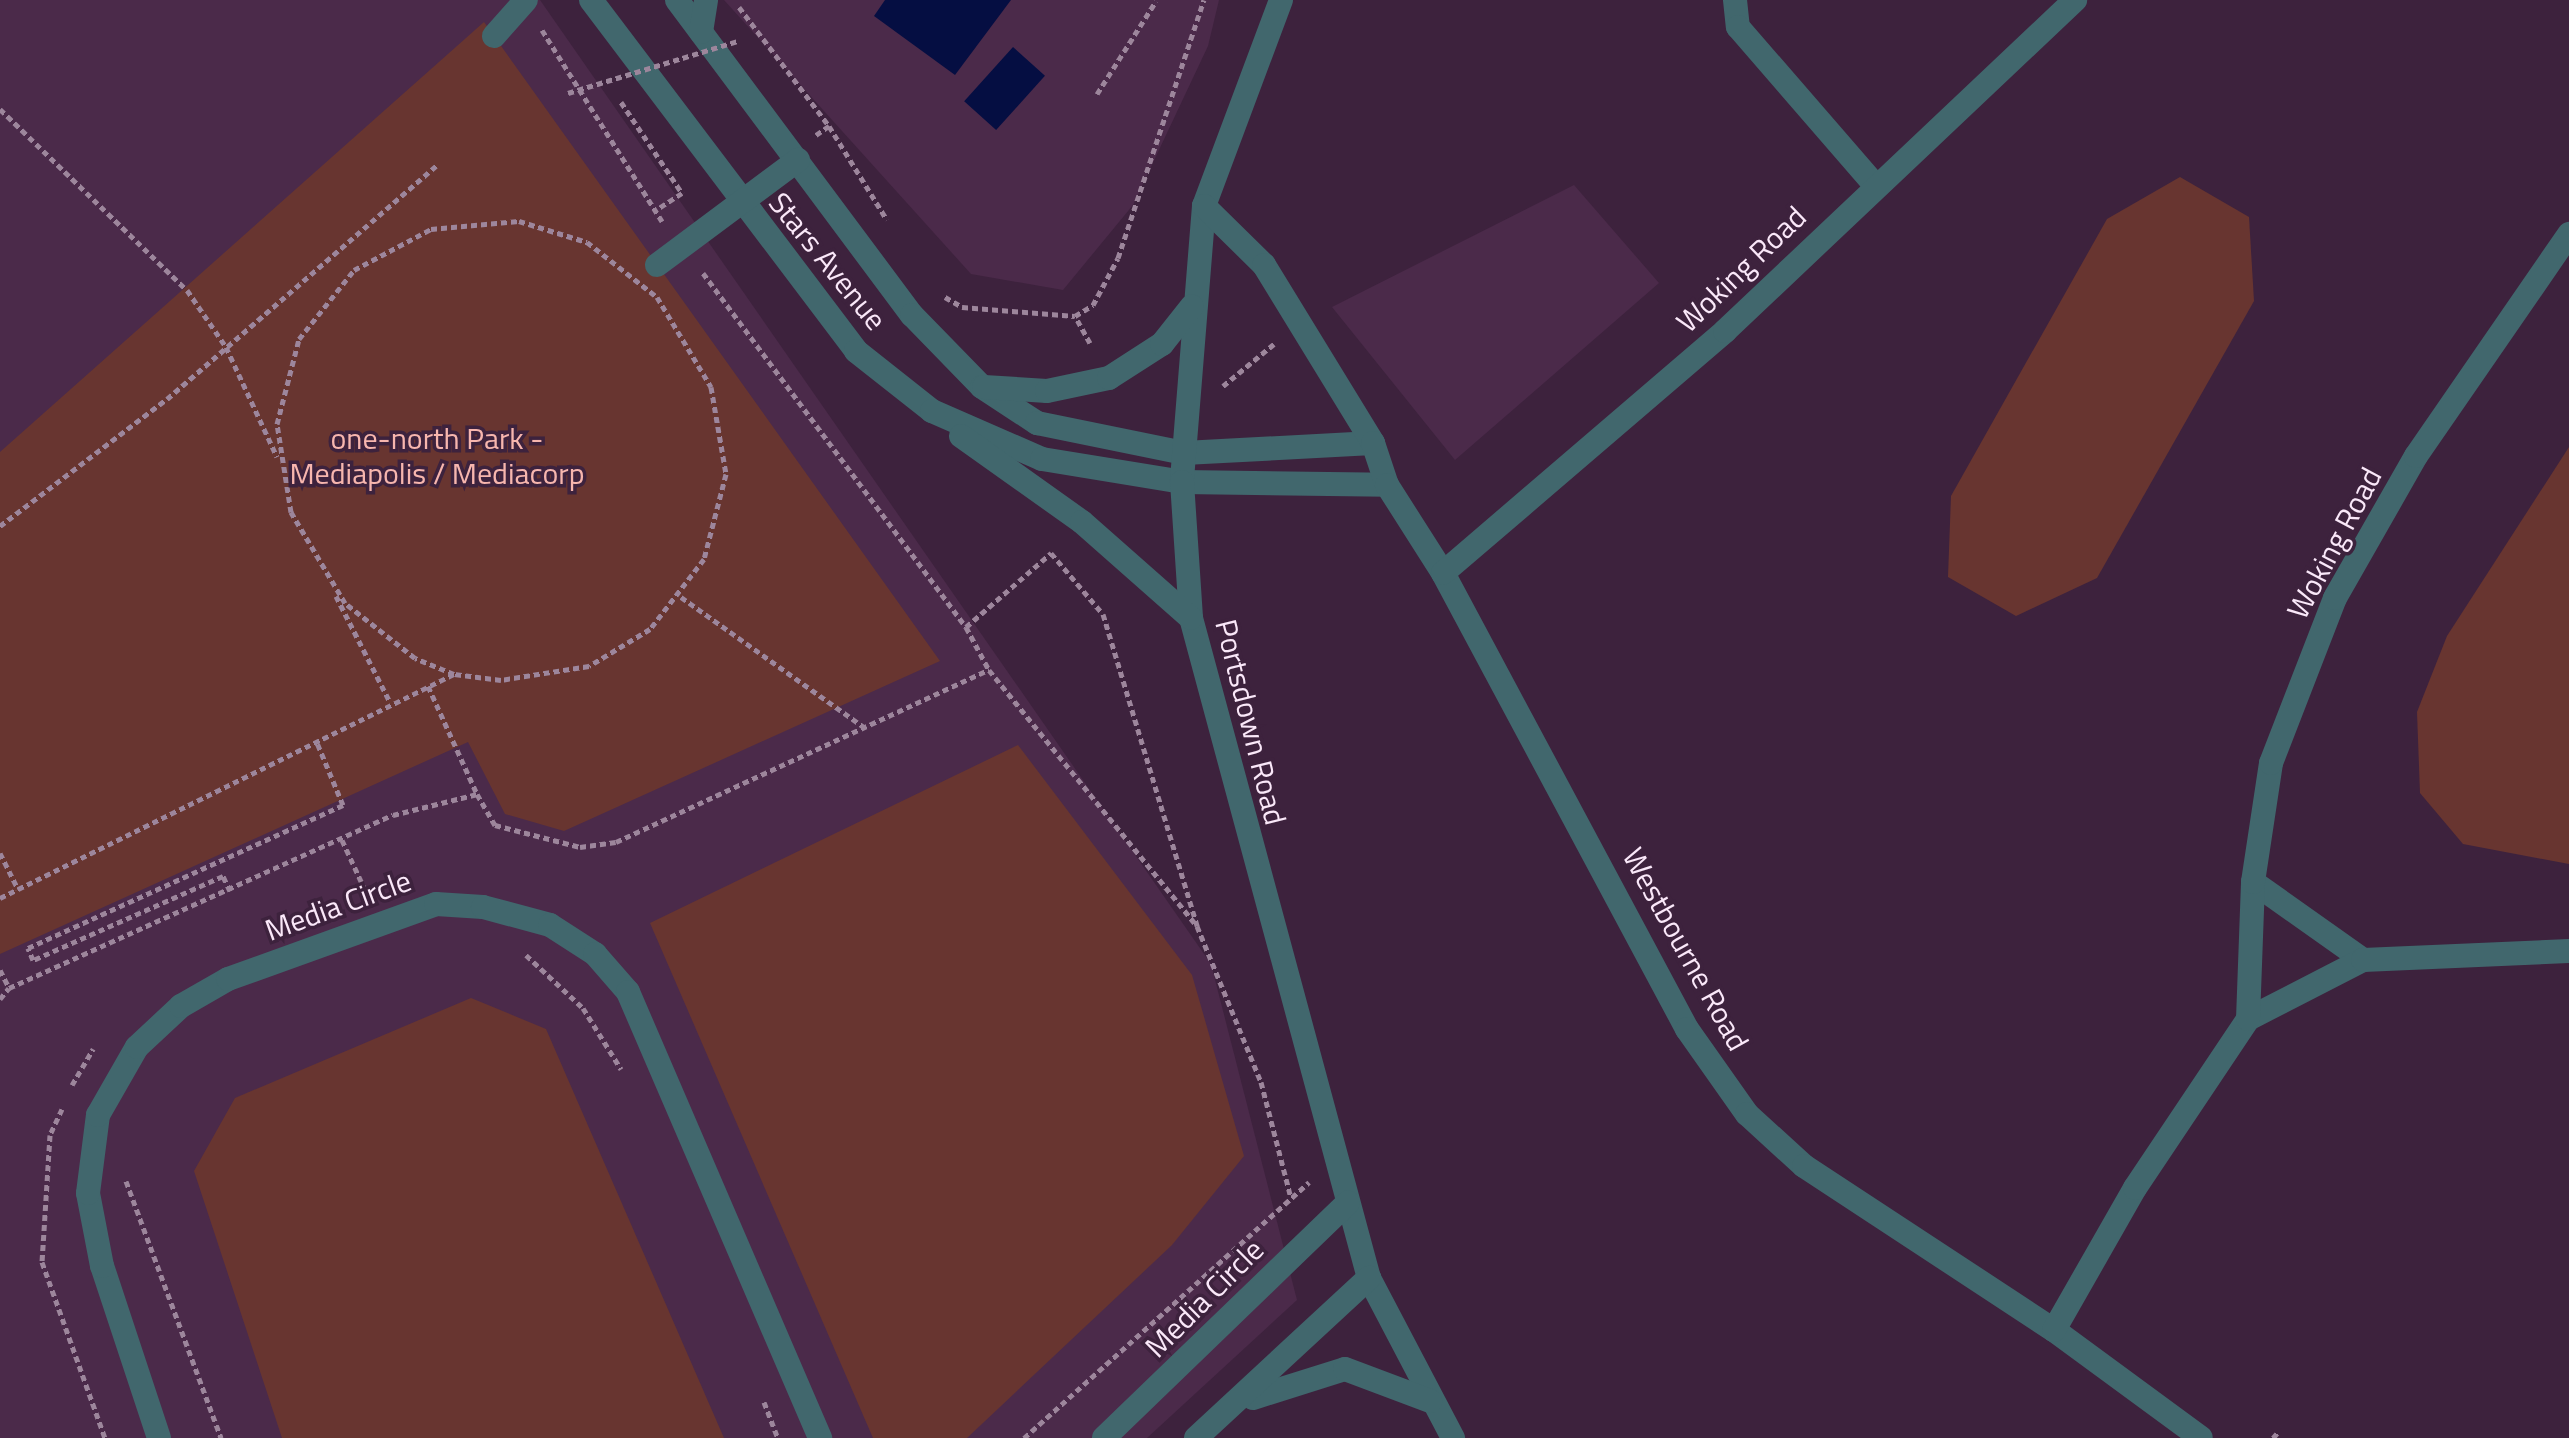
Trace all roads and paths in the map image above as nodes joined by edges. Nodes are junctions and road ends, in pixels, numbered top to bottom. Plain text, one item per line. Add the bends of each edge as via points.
1 (591, 0) edge
2 (677, 0) edge
3 (706, 0) edge
4 (733, 0) edge
5 (1204, 0) edge
6 (1281, 0) edge
7 (1735, 0) edge
8 (2075, 0) edge
9 (526, 1) edge
10 (1156, 1) edge
11 (701, 32) junction
12 (494, 36) dead end
13 (738, 41) dead end
14 (608, 81) junction
15 (568, 93) dead end
16 (1097, 94) dead end
17 (0, 109) edge
18 (829, 126) junction
19 (811, 139) dead end
20 (798, 160) junction
21 (438, 164) dead end
22 (1874, 184) junction
23 (740, 203) junction
24 (1204, 206) junction
25 (654, 211) junction
26 (891, 225) dead end
27 (2569, 234) edge
28 (685, 248) junction
29 (657, 265) dead end
30 (937, 292) dead end
31 (1192, 306) junction
32 (1075, 316) junction
33 (1300, 328) junction
34 (1090, 343) dead end
35 (226, 347) junction
36 (982, 387) junction
37 (1220, 390) dead end
38 (932, 411) junction
39 (1373, 443) junction
40 (1184, 453) junction
41 (279, 460) junction
42 (1182, 482) junction
43 (1387, 485) junction
44 (0, 526) edge
45 (1443, 573) junction
46 (324, 574) junction
47 (681, 597) junction
48 (1191, 618) junction
49 (966, 627) junction
50 (989, 670) junction
51 (454, 674) junction
52 (428, 686) junction
53 (390, 702) junction
54 (865, 728) junction
55 (316, 740) junction
56 (477, 794) junction
57 (342, 840) junction
58 (0, 853) edge
59 (2253, 882) junction
60 (18, 889) junction
61 (230, 891) junction
62 (381, 892) dead end
63 (368, 894) junction
64 (0, 898) edge
65 (353, 900) dead end
66 (380, 919) junction
67 (1197, 926) junction
68 (522, 951) dead end
69 (2569, 951) edge
70 (2363, 960) junction
71 (0, 970) edge
72 (9, 988) junction
73 (0, 999) edge
74 (2248, 1019) junction
75 (105, 1038) dead end
76 (630, 1084) dead end
77 (1335, 1158) junction
78 (121, 1169) dead end
79 (1291, 1198) junction
80 (1348, 1202) junction
81 (1369, 1278) junction
82 (2054, 1330) junction
83 (761, 1396) dead end
84 (1243, 1401) junction
85 (1430, 1401) junction
86 (2279, 1431) dead end
87 (105, 1438) edge
88 (159, 1438) edge
89 (221, 1438) edge
90 (778, 1438) edge
91 (820, 1438) edge
92 (1024, 1438) edge
93 (1104, 1438) edge
94 (1196, 1438) edge
95 (1453, 1438) edge
96 (2201, 1438) edge
97 (2273, 1438) edge

1 - 23 street, Stars Avenue
2 - 11 street, Stars Avenue
3 - 11 street
4 - 18 path
5 - 32 path via 1118,258 1093,305
6 - 24 street, Portsdown Road
7 - 22 street via 1738,27
8 - 22 street, Woking Road
9 - 12 street
9 - 25 path
10 - 16 path
11 - 20 street, Stars Avenue
13 - 14 path, bridge
14 - 15 path, bridge
14 - 25 path via 682,193
17 - 35 path via 187,290
18 - 19 path
18 - 26 path
20 - 23 street
20 - 36 street, Stars Avenue via 912,315
21 - 35 path
22 - 45 street, Woking Road via 1725,331
23 - 28 street
23 - 38 street, Stars Avenue via 856,351
24 - 31 street, Portsdown Road
24 - 33 street, Westbourne Road via 1264,265
25 - 28 path
27 - 59 street, Woking Road via 2416,456 2335,598 2271,763
28 - 29 street
28 - 49 path
30 - 32 path via 962,307
31 - 36 street via 1162,344 1109,378 1047,391
31 - 40 street, Portsdown Road
32 - 34 path
33 - 37 path
33 - 39 street, Westbourne Road
35 - 41 path
35 - 44 path
36 - 40 street, Stars Avenue via 1037,423
38 - 42 street, Stars Avenue via 1042,459
38 - 48 street via 1082,522
39 - 40 street
39 - 43 street, Westbourne Road
40 - 42 street, Portsdown Road
41 - 46 path via 291,512
41 - 47 path via 279,407 295,347 317,308 354,270 406,237 448,224 502,220 554,229 603,251 645,284 711,387 724,439 724,492 711,543
42 - 43 street
42 - 48 street, Portsdown Road
43 - 45 street, Westbourne Road
45 - 82 street, Westbourne Road via 1687,1029 1747,1114 1804,1166
46 - 51 path via 370,629
46 - 53 path
47 - 51 path via 636,640 589,666 520,680
47 - 54 path
48 - 77 street, Portsdown Road
49 - 50 path
49 - 67 path via 1051,553 1103,614
50 - 54 path
50 - 67 path
51 - 52 path
52 - 53 path
52 - 56 path
53 - 55 path
54 - 56 path via 652,830 599,845 495,825
55 - 60 path
55 - 61 path via 343,805 28,948 33,960 223,876
56 - 57 path via 393,815
57 - 61 path
57 - 63 path
58 - 60 path
59 - 70 street
59 - 74 street
60 - 64 path
61 - 72 path
62 - 63 path
63 - 65 path
63 - 66 path
66 - 88 street, Media Circle via 228,979 181,1006 137,1047 98,1115 88,1193 93,1222
66 - 91 street, Media Circle via 436,904 483,907 550,925 603,963 628,992 722,1199
67 - 79 path via 1261,1082
68 - 76 path via 583,1008
69 - 70 street
70 - 74 street
71 - 72 path
72 - 73 path
74 - 82 street via 2135,1188
75 - 87 path via 84,1059 50,1135 40,1234 42,1262
77 - 79 path
77 - 80 street, Portsdown Road
78 - 89 path
79 - 92 path
80 - 81 street, Portsdown Road
80 - 93 street, Media Circle
81 - 84 street
81 - 85 street, Portsdown Road
82 - 96 street, Westbourne Road
83 - 90 path
84 - 85 street via 1345,1369
84 - 94 street
85 - 95 street, Portsdown Road
86 - 97 path

